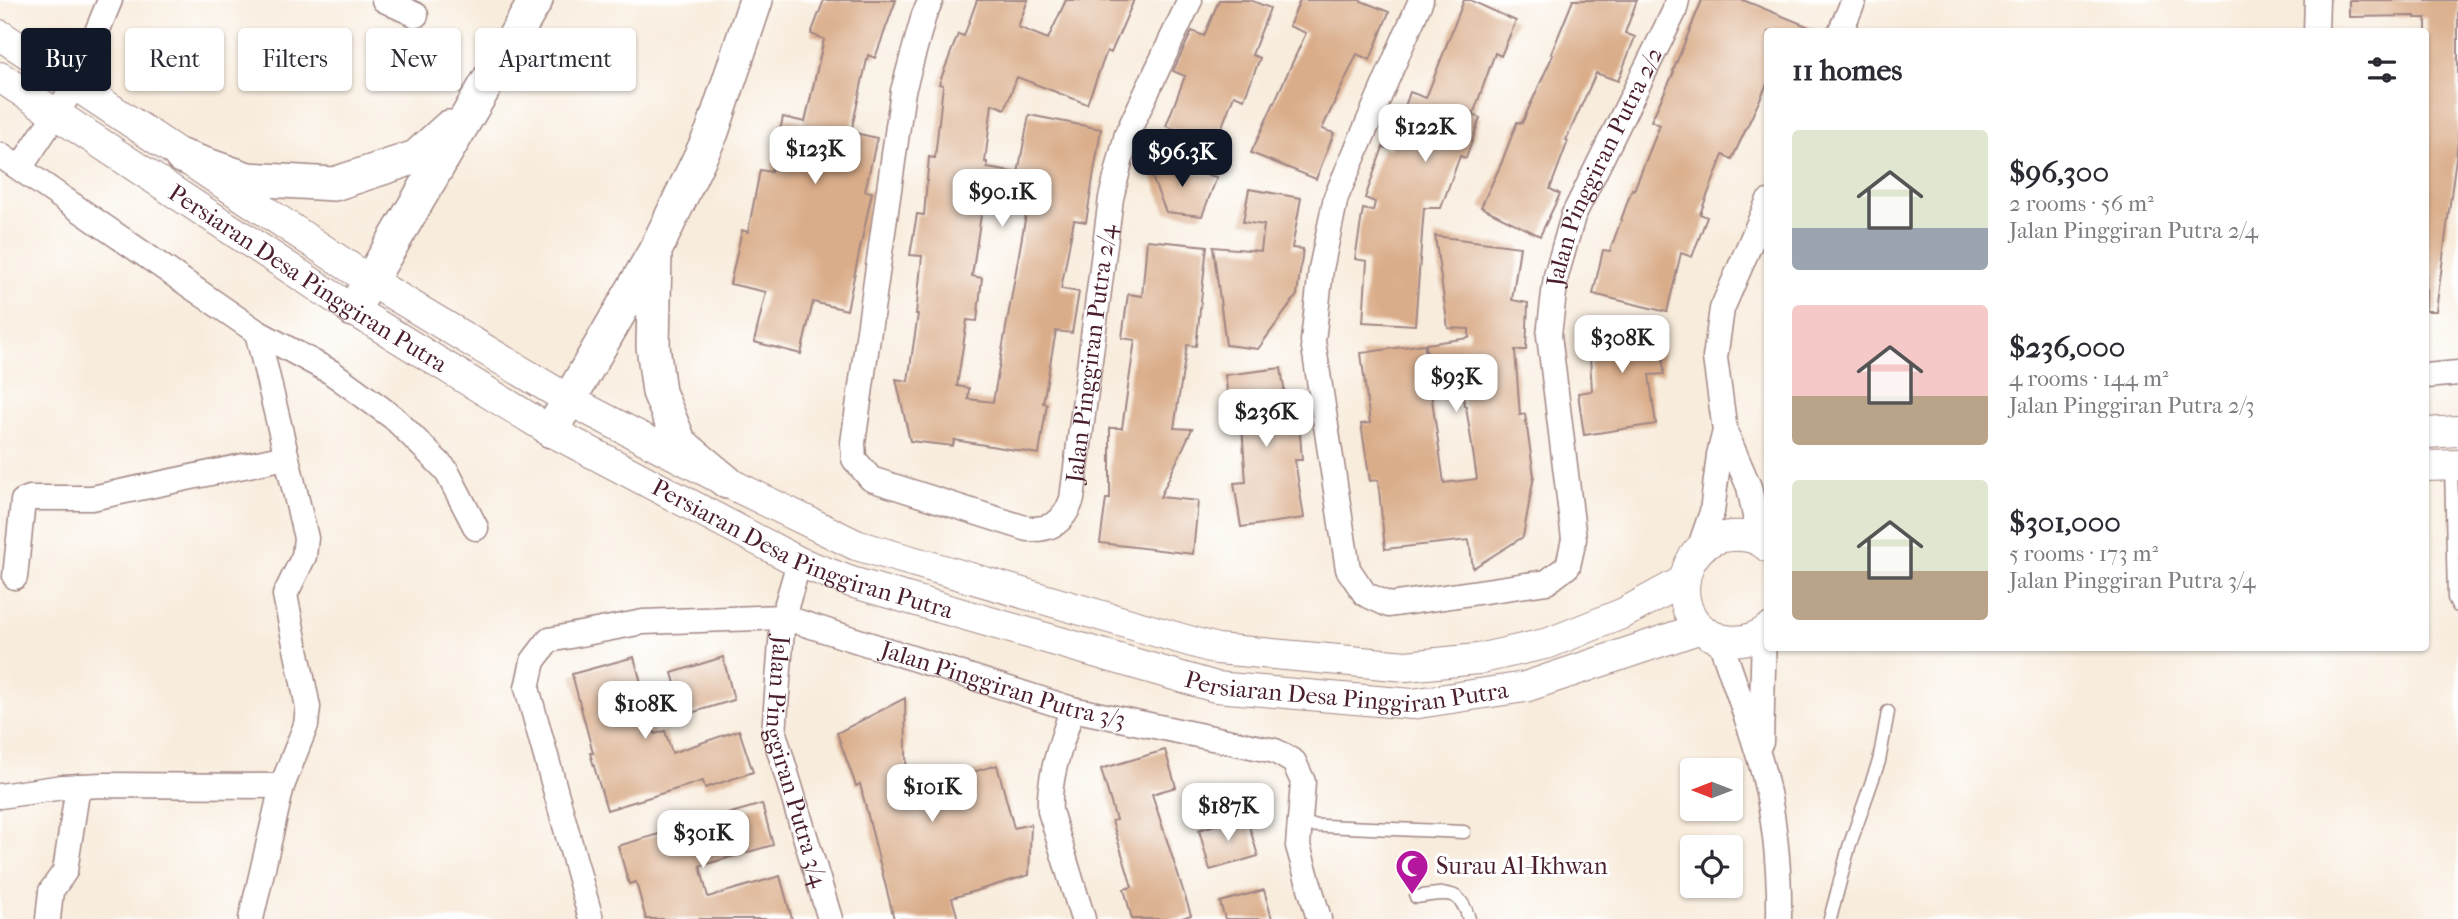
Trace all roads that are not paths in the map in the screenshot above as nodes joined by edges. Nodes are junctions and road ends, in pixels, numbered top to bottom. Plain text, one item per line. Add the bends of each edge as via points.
1 (110, 0) edge
2 (384, 0) edge
3 (536, 0) edge
4 (756, 0) edge
5 (931, 0) edge
6 (1190, 0) edge
7 (1421, 0) edge
8 (1677, 0) edge
9 (1854, 0) edge
10 (2317, 0) edge
11 (416, 15) dead end
12 (98, 28) edge
13 (1842, 28) edge
14 (2316, 28) edge
15 (0, 35) edge
16 (21, 49) edge
17 (0, 77) edge
18 (71, 91) edge
19 (84, 91) edge
20 (479, 99) junction
21 (56, 114) junction
22 (181, 156) junction
23 (10, 162) edge
24 (1764, 211) edge
25 (655, 251) junction
26 (369, 280) junction
27 (353, 310) junction
28 (257, 332) junction
29 (2458, 373) edge
30 (2429, 376) edge
31 (569, 400) junction
32 (551, 431) junction
33 (1726, 431) junction
34 (2458, 432) edge
35 (2429, 433) edge
36 (286, 457) junction
37 (2445, 466) edge
38 (727, 482) junction
39 (476, 528) dead end
40 (1764, 543) edge
41 (1699, 549) junction
42 (799, 562) junction
43 (15, 577) dead end
44 (1683, 581) junction
45 (2458, 606) edge
46 (783, 617) junction
47 (1764, 632) edge
48 (1710, 633) junction
49 (1765, 651) edge
50 (1072, 709) junction
51 (1888, 712) dead end
52 (1760, 760) junction
53 (78, 786) junction
54 (282, 786) junction
55 (0, 796) edge
56 (1300, 825) junction
57 (1464, 832) dead end
58 (1416, 897) dead end
59 (48, 919) edge
60 (251, 919) edge
61 (591, 919) edge
62 (830, 919) edge
63 (1083, 919) edge
64 (1319, 919) edge
65 (1469, 919) edge
66 (1779, 919) edge
67 (1830, 919) edge

1 - 12 street
2 - 11 street
3 - 20 main road
4 - 25 main road via 712,132
5 - 6 street, Jalan Pinggiran Putra 2/4 via 903,92 854,459 871,479 1044,529 1067,514 1072,499 1114,185 1127,134
7 - 8 street, Jalan Pinggiran Putra 2/2 via 1336,197 1313,341 1348,569 1365,594 1389,605 1547,582 1568,566 1574,539 1549,335 1556,276 1573,216
9 - 13 street
10 - 14 street
15 - 16 street, Persiaran Desa Pinggiran Putra
17 - 21 street, Persiaran Desa Pinggiran Putra
18 - 21 street
19 - 22 street, Persiaran Desa Pinggiran Putra
20 - 22 main road via 416,157 334,184 248,179
20 - 26 main road
21 - 23 street
21 - 27 street, Persiaran Desa Pinggiran Putra
22 - 26 street, Persiaran Desa Pinggiran Putra
23 - 28 street
24 - 33 street via 1722,309 1717,334 1715,358
25 - 31 main road
25 - 38 main road via 653,346 659,392 680,443
26 - 27 main road
26 - 31 street, Persiaran Desa Pinggiran Putra
27 - 32 street, Persiaran Desa Pinggiran Putra
28 - 36 street
28 - 39 street via 331,372 394,418 446,470
29 - 30 street
31 - 32 main road
31 - 38 street, Persiaran Desa Pinggiran Putra
32 - 42 street, Persiaran Desa Pinggiran Putra
33 - 40 street via 1749,486
33 - 41 street via 1712,512
34 - 35 street
36 - 43 street via 92,498 23,501
36 - 54 street via 307,546 285,595 308,707
37 - 45 lane
38 - 44 street, Persiaran Desa Pinggiran Putra via 856,545 1217,649 1406,666 1478,659 1549,643 1624,613
40 - 41 street via 1741,535 1726,536
41 - 44 street
42 - 46 street, Jalan Pinggiran Putra 3/4
42 - 48 street, Persiaran Desa Pinggiran Putra via 851,582 1216,687 1412,704 1525,687
44 - 48 street via 1686,607
46 - 50 street, Jalan Pinggiran Putra 3/3
46 - 61 street, Jalan Pinggiran Putra 3/3 via 643,622 550,640 533,661 527,688
46 - 62 street, Jalan Pinggiran Putra 3/4 via 774,733
47 - 48 street, Persiaran Desa Pinggiran Putra via 1735,641
48 - 52 street
49 - 52 street
50 - 56 street, Jalan Pinggiran Putra 3/3 via 1275,751 1294,762 1303,782
50 - 63 street via 1049,797
51 - 67 lane via 1879,761
52 - 66 street via 1774,832
53 - 54 street
53 - 55 street
53 - 59 street via 65,871 51,891
54 - 60 street
56 - 57 lane
56 - 64 street, Jalan Pinggiran Putra 3/3 via 1298,846
58 - 65 lane via 1455,895 1464,902

